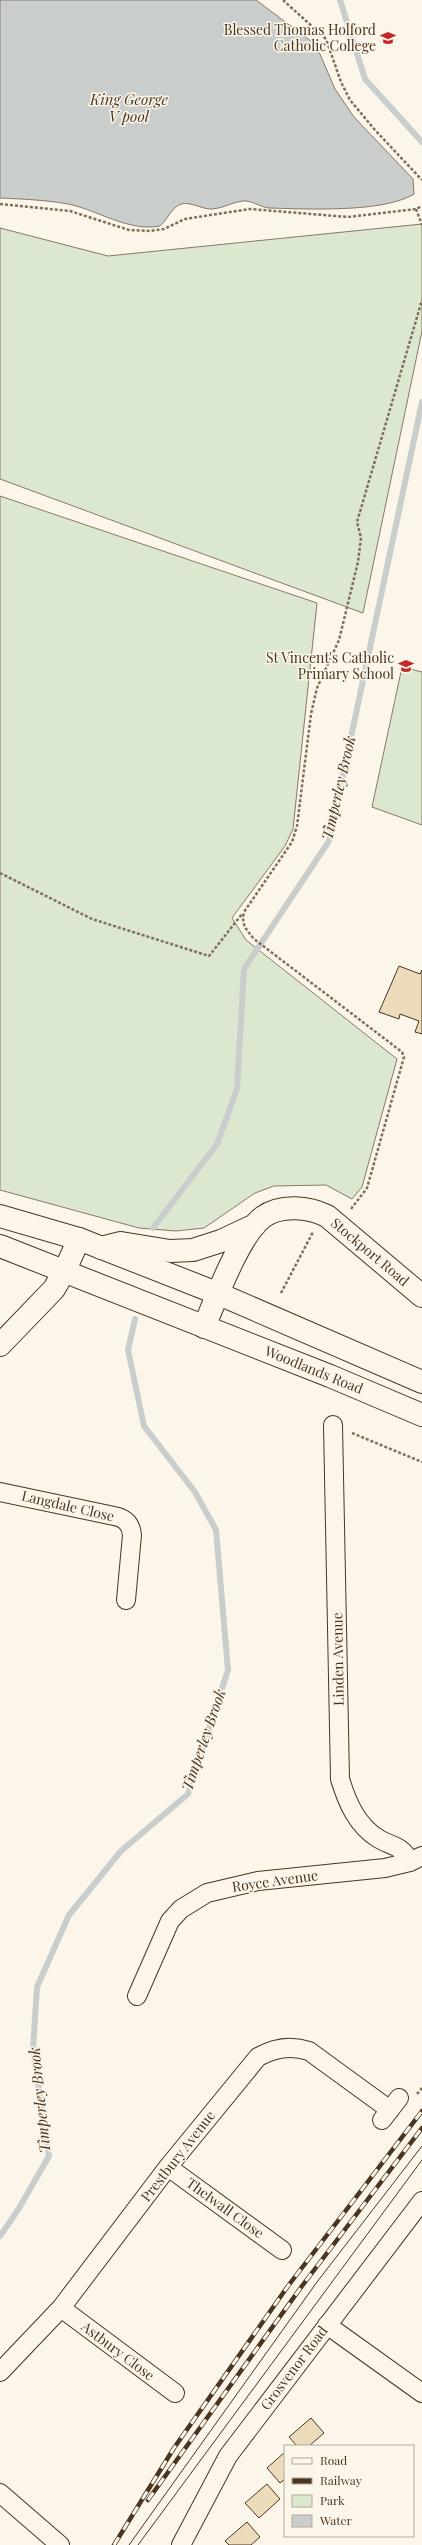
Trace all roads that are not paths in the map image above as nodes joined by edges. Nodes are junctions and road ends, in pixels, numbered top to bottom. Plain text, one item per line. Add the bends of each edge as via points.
1 (0, 1216) edge
2 (255, 1225) junction
3 (79, 1239) junction
4 (0, 1246) edge
5 (101, 1248) junction
6 (65, 1270) junction
7 (218, 1294) junction
8 (422, 1296) edge
9 (204, 1327) junction
10 (0, 1345) edge
11 (422, 1382) edge
12 (422, 1415) edge
13 (333, 1425) road end
14 (0, 1492) edge
15 (126, 1600) dead end
16 (416, 1859) edge
17 (137, 1996) dead end
18 (390, 2110) dead end
19 (168, 2167) junction
20 (422, 2201) edge
21 (282, 2250) dead end
22 (61, 2308) junction
23 (327, 2325) junction
24 (0, 2372) edge
25 (422, 2393) edge
26 (175, 2394) dead end
27 (0, 2493) edge
28 (68, 2543) edge
29 (181, 2545) edge

1 - 3 main road
2 - 5 main road via 221,1241 193,1250 170,1251 121,1243
2 - 7 main road, Stockport Road via 239,1249
2 - 8 main road, Stockport Road via 263,1217 276,1211 303,1208 331,1220
3 - 5 main road
3 - 6 main road
4 - 6 main road
5 - 7 main road
6 - 9 main road
6 - 10 main road via 54,1289
7 - 9 main road, Stockport Road
7 - 11 main road
9 - 12 main road, Woodlands Road
13 - 16 street, Linden Avenue via 340,1780 350,1807 362,1824 378,1838
14 - 15 street, Langdale Close via 125,1520 132,1535
16 - 17 street, Royce Avenue via 385,1868 258,1881 207,1893 181,1909 170,1921
18 - 19 street, Prestbury Avenue via 309,2051 291,2048 274,2050 258,2057 251,2064
19 - 21 street, Thelwall Close
19 - 22 street, Prestbury Avenue
20 - 23 street, Grosvenor Road
22 - 24 street, Prestbury Avenue
22 - 26 street, Astbury Close
23 - 25 street
23 - 29 street, Grosvenor Road via 228,2456
27 - 28 street

